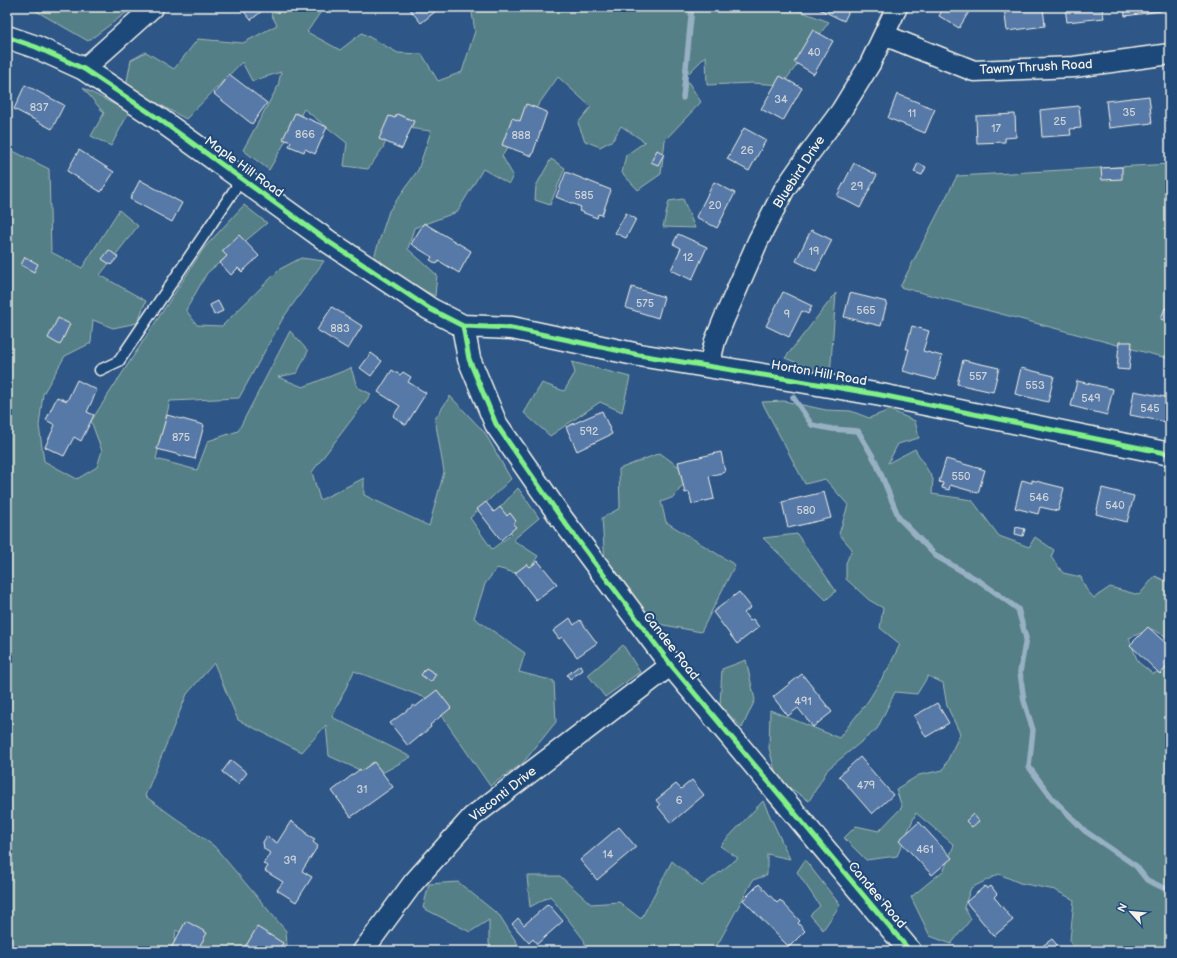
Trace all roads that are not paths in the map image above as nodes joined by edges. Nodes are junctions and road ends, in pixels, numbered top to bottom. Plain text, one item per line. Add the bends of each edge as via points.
1 (153, 7) edge
2 (897, 7) edge
3 (884, 35) junction
4 (7, 37) edge
5 (1170, 54) edge
6 (84, 69) junction
7 (241, 180) junction
8 (463, 326) junction
9 (709, 366) junction
10 (100, 370) dead end
11 (1170, 454) edge
12 (671, 665) junction
13 (363, 951) edge
14 (910, 951) edge

1 - 6 street
2 - 3 street, Bluebird Drive
3 - 5 street, Tawny Thrush Road via 974,71 1074,67
3 - 9 street, Bluebird Drive via 870,64 841,111 784,190 758,241 724,319
4 - 6 street, Maple Hill Road
6 - 7 street, Maple Hill Road via 159,119
7 - 8 street, Maple Hill Road via 372,271 430,309
7 - 10 lane via 119,361
8 - 9 street, Horton Hill Road via 512,328 639,355
8 - 12 street, Candee Road via 469,359 496,424 562,519
9 - 11 street, Horton Hill Road via 881,396
12 - 13 street, Visconti Drive via 472,817 412,883
12 - 14 street, Candee Road

